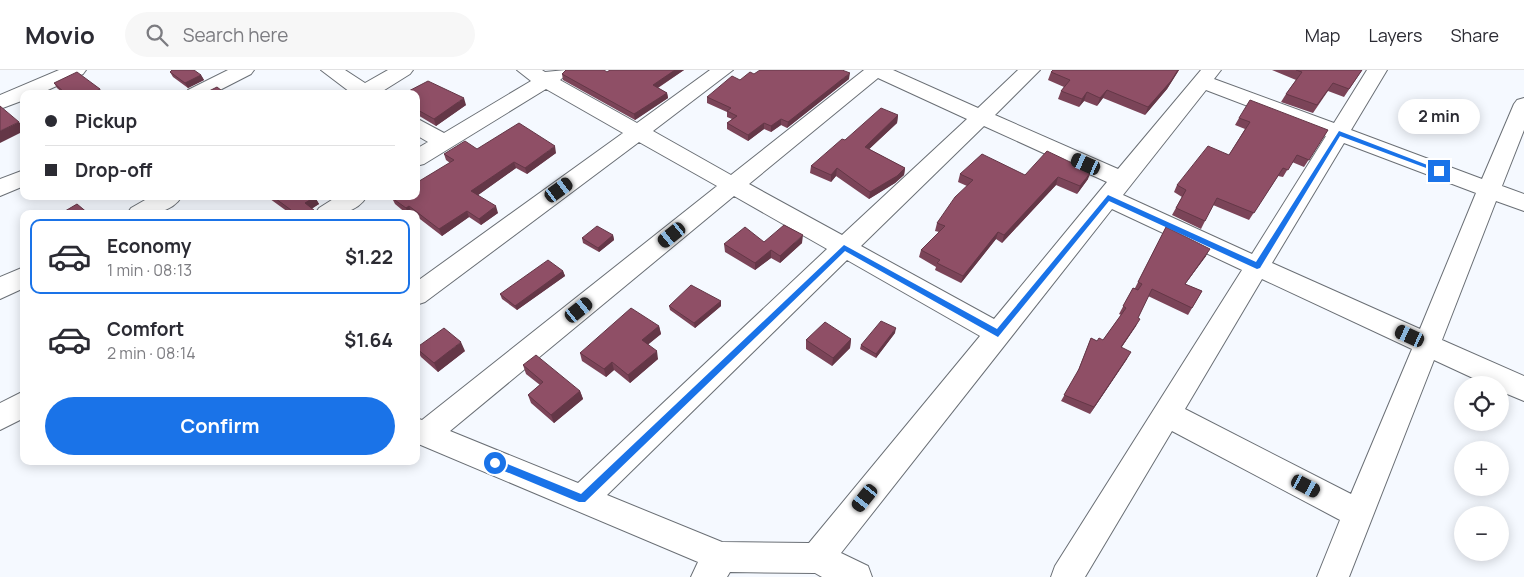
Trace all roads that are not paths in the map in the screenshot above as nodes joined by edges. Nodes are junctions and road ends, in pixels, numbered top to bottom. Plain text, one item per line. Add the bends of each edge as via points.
1 (76, 70) edge
2 (244, 70) edge
3 (331, 70) edge
4 (403, 70) edge
5 (723, 70) edge
6 (876, 70) edge
7 (1030, 70) edge
8 (1377, 70) edge
9 (545, 73) edge
10 (1206, 76) edge
11 (30, 90) edge
12 (203, 90) edge
13 (360, 90) edge
14 (369, 90) edge
15 (20, 94) edge
16 (0, 103) edge
17 (1524, 104) edge
18 (980, 117) junction
19 (420, 127) edge
20 (638, 132) junction
21 (1339, 133) junction
22 (444, 142) junction
23 (420, 157) edge
24 (20, 179) edge
25 (733, 185) junction
26 (0, 188) edge
27 (1115, 189) junction
28 (1489, 190) junction
29 (164, 200) edge
30 (350, 200) edge
31 (1524, 203) edge
32 (146, 210) edge
33 (333, 210) edge
34 (844, 247) junction
35 (1257, 266) junction
36 (0, 267) edge
37 (20, 274) edge
38 (20, 277) edge
39 (0, 289) edge
40 (420, 292) edge
41 (998, 334) junction
42 (1427, 344) junction
43 (1524, 389) edge
44 (20, 406) edge
45 (1167, 414) junction
46 (0, 418) edge
47 (421, 432) edge
48 (582, 499) junction
49 (1359, 514) junction
50 (817, 558) junction
51 (715, 567) edge
52 (856, 577) edge
53 (1067, 577) edge
54 (1333, 577) edge

1 - 11 street
2 - 12 street
3 - 13 street
4 - 14 street
5 - 20 street
6 - 18 street
6 - 25 street
7 - 18 street
8 - 21 street
9 - 20 street
9 - 22 street
10 - 21 street
10 - 27 street
15 - 16 street
17 - 28 street
18 - 27 street
18 - 34 street
19 - 22 street
20 - 25 street
20 - 40 street
21 - 28 street
21 - 35 street
22 - 23 street
24 - 26 street
25 - 34 street
25 - 47 street
27 - 35 street
27 - 41 street
28 - 31 street
28 - 42 street
29 - 32 street
30 - 33 street
34 - 41 street
34 - 48 street
35 - 42 street
35 - 45 street
36 - 37 street
38 - 39 street
41 - 50 street
42 - 43 street
42 - 49 street
44 - 46 street
45 - 49 street
45 - 53 street
47 - 48 street
48 - 51 street
49 - 54 street
50 - 51 street
50 - 52 street

